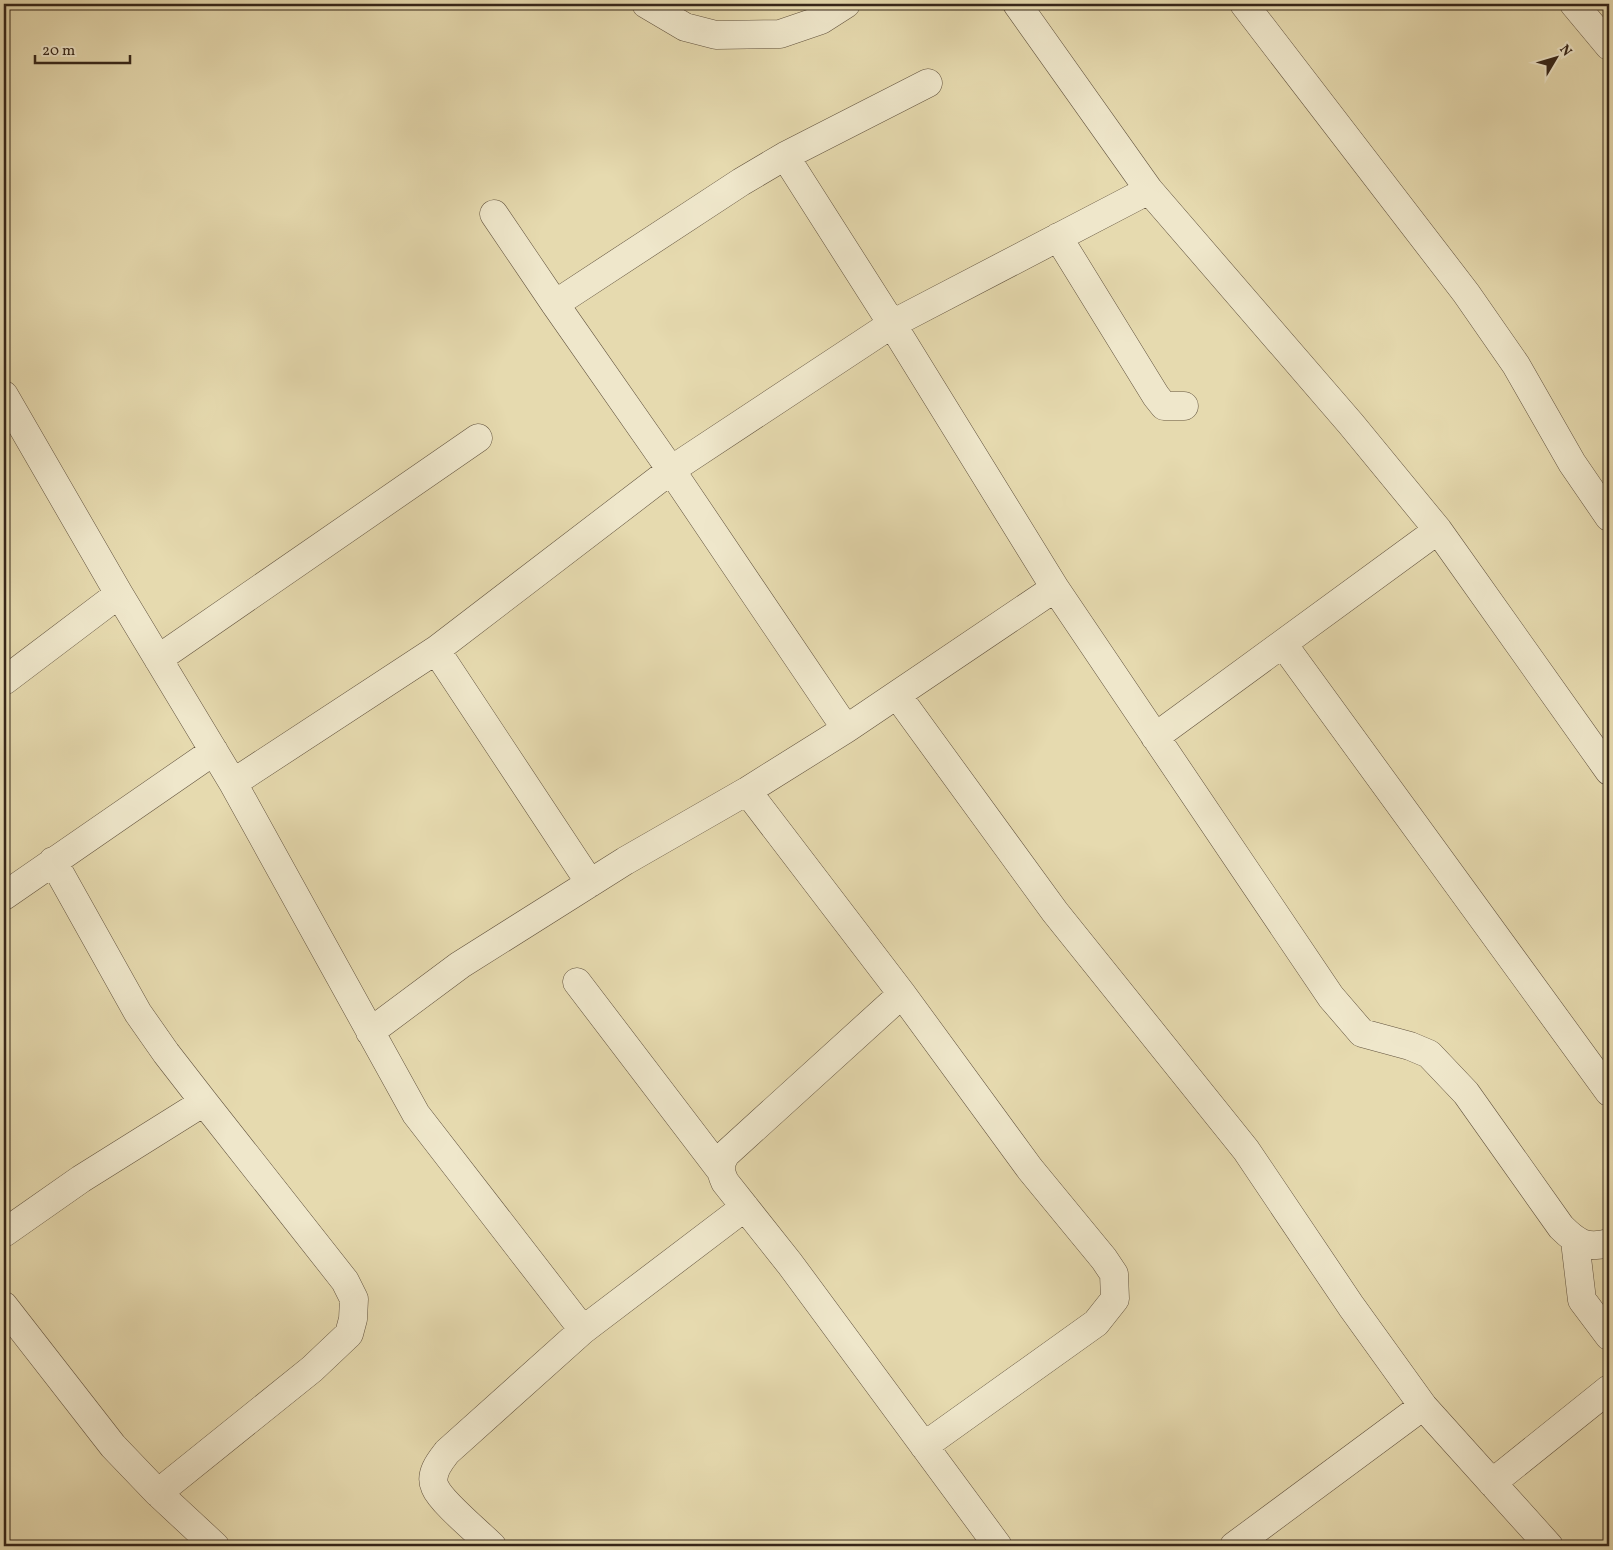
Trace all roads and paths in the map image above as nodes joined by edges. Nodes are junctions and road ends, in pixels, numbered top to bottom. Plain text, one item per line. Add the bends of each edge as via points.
1 (646, 4) edge
2 (846, 4) edge
3 (1017, 4) edge
4 (1244, 4) edge
5 (1574, 4) edge
6 (1609, 46) edge
7 (928, 83) dead end
8 (785, 156) junction
9 (1149, 190) junction
10 (494, 214) dead end
11 (1058, 237) junction
12 (555, 304) junction
13 (892, 324) junction
14 (1184, 406) dead end
15 (8, 410) edge
16 (478, 438) dead end
17 (671, 470) junction
18 (1609, 517) edge
19 (1438, 530) junction
20 (1055, 588) junction
21 (119, 594) junction
22 (1283, 644) junction
23 (436, 650) junction
24 (158, 658) junction
25 (4, 681) edge
26 (896, 696) junction
27 (846, 729) junction
28 (1155, 736) junction
29 (214, 750) junction
30 (1609, 771) edge
31 (233, 783) junction
32 (747, 791) junction
33 (53, 862) junction
34 (590, 883) junction
35 (4, 896) edge
36 (576, 982) dead end
37 (902, 994) junction
38 (370, 1032) junction
39 (1609, 1092) edge
40 (204, 1102) junction
41 (720, 1172) junction
42 (745, 1207) junction
43 (4, 1233) edge
44 (1575, 1241) junction
45 (1609, 1243) edge
46 (4, 1306) edge
47 (583, 1330) junction
48 (1609, 1336) edge
49 (1609, 1389) edge
50 (1423, 1406) junction
51 (924, 1446) junction
52 (1492, 1483) junction
53 (158, 1493) junction
54 (215, 1546) edge
55 (492, 1546) edge
56 (998, 1546) edge
57 (1234, 1546) edge
58 (1549, 1546) edge

1 - 2 street via 685,26 716,36 780,34 821,20
3 - 9 street
4 - 18 street via 1466,293 1516,365 1572,463
5 - 6 street
7 - 8 street
8 - 12 street
8 - 13 street
9 - 11 street
9 - 19 street
10 - 12 street
11 - 13 street
11 - 14 street via 1156,396 1164,406
12 - 17 street
13 - 17 street
13 - 20 street
15 - 21 street
16 - 24 street
17 - 23 street
17 - 27 street
19 - 22 street
19 - 30 street
20 - 26 street
20 - 28 street
21 - 24 street
21 - 25 street
22 - 28 street
22 - 39 street
23 - 31 street
23 - 34 street
24 - 29 street
26 - 27 street
26 - 50 street via 1055,912 1246,1150
27 - 32 street
28 - 44 street via 1332,998 1362,1032 1429,1054 1466,1093 1561,1227
29 - 31 street
29 - 33 street
31 - 38 street
32 - 34 street
32 - 37 street
33 - 35 street
33 - 40 street via 138,1013
34 - 38 street via 460,964
36 - 41 street
37 - 41 street via 726,1154 721,1161
37 - 51 street via 1030,1169 1114,1274 1115,1299 1096,1324
38 - 47 street via 416,1114
40 - 43 street
40 - 53 street via 345,1281 354,1299 354,1319 349,1334 312,1369
41 - 42 street
42 - 47 street
42 - 51 street
44 - 45 street via 1595,1247
44 - 48 street via 1582,1300
46 - 53 street via 113,1446
47 - 55 street via 438,1463 434,1486
49 - 52 street
50 - 52 street
50 - 57 street
51 - 56 street
52 - 58 street
53 - 54 street

